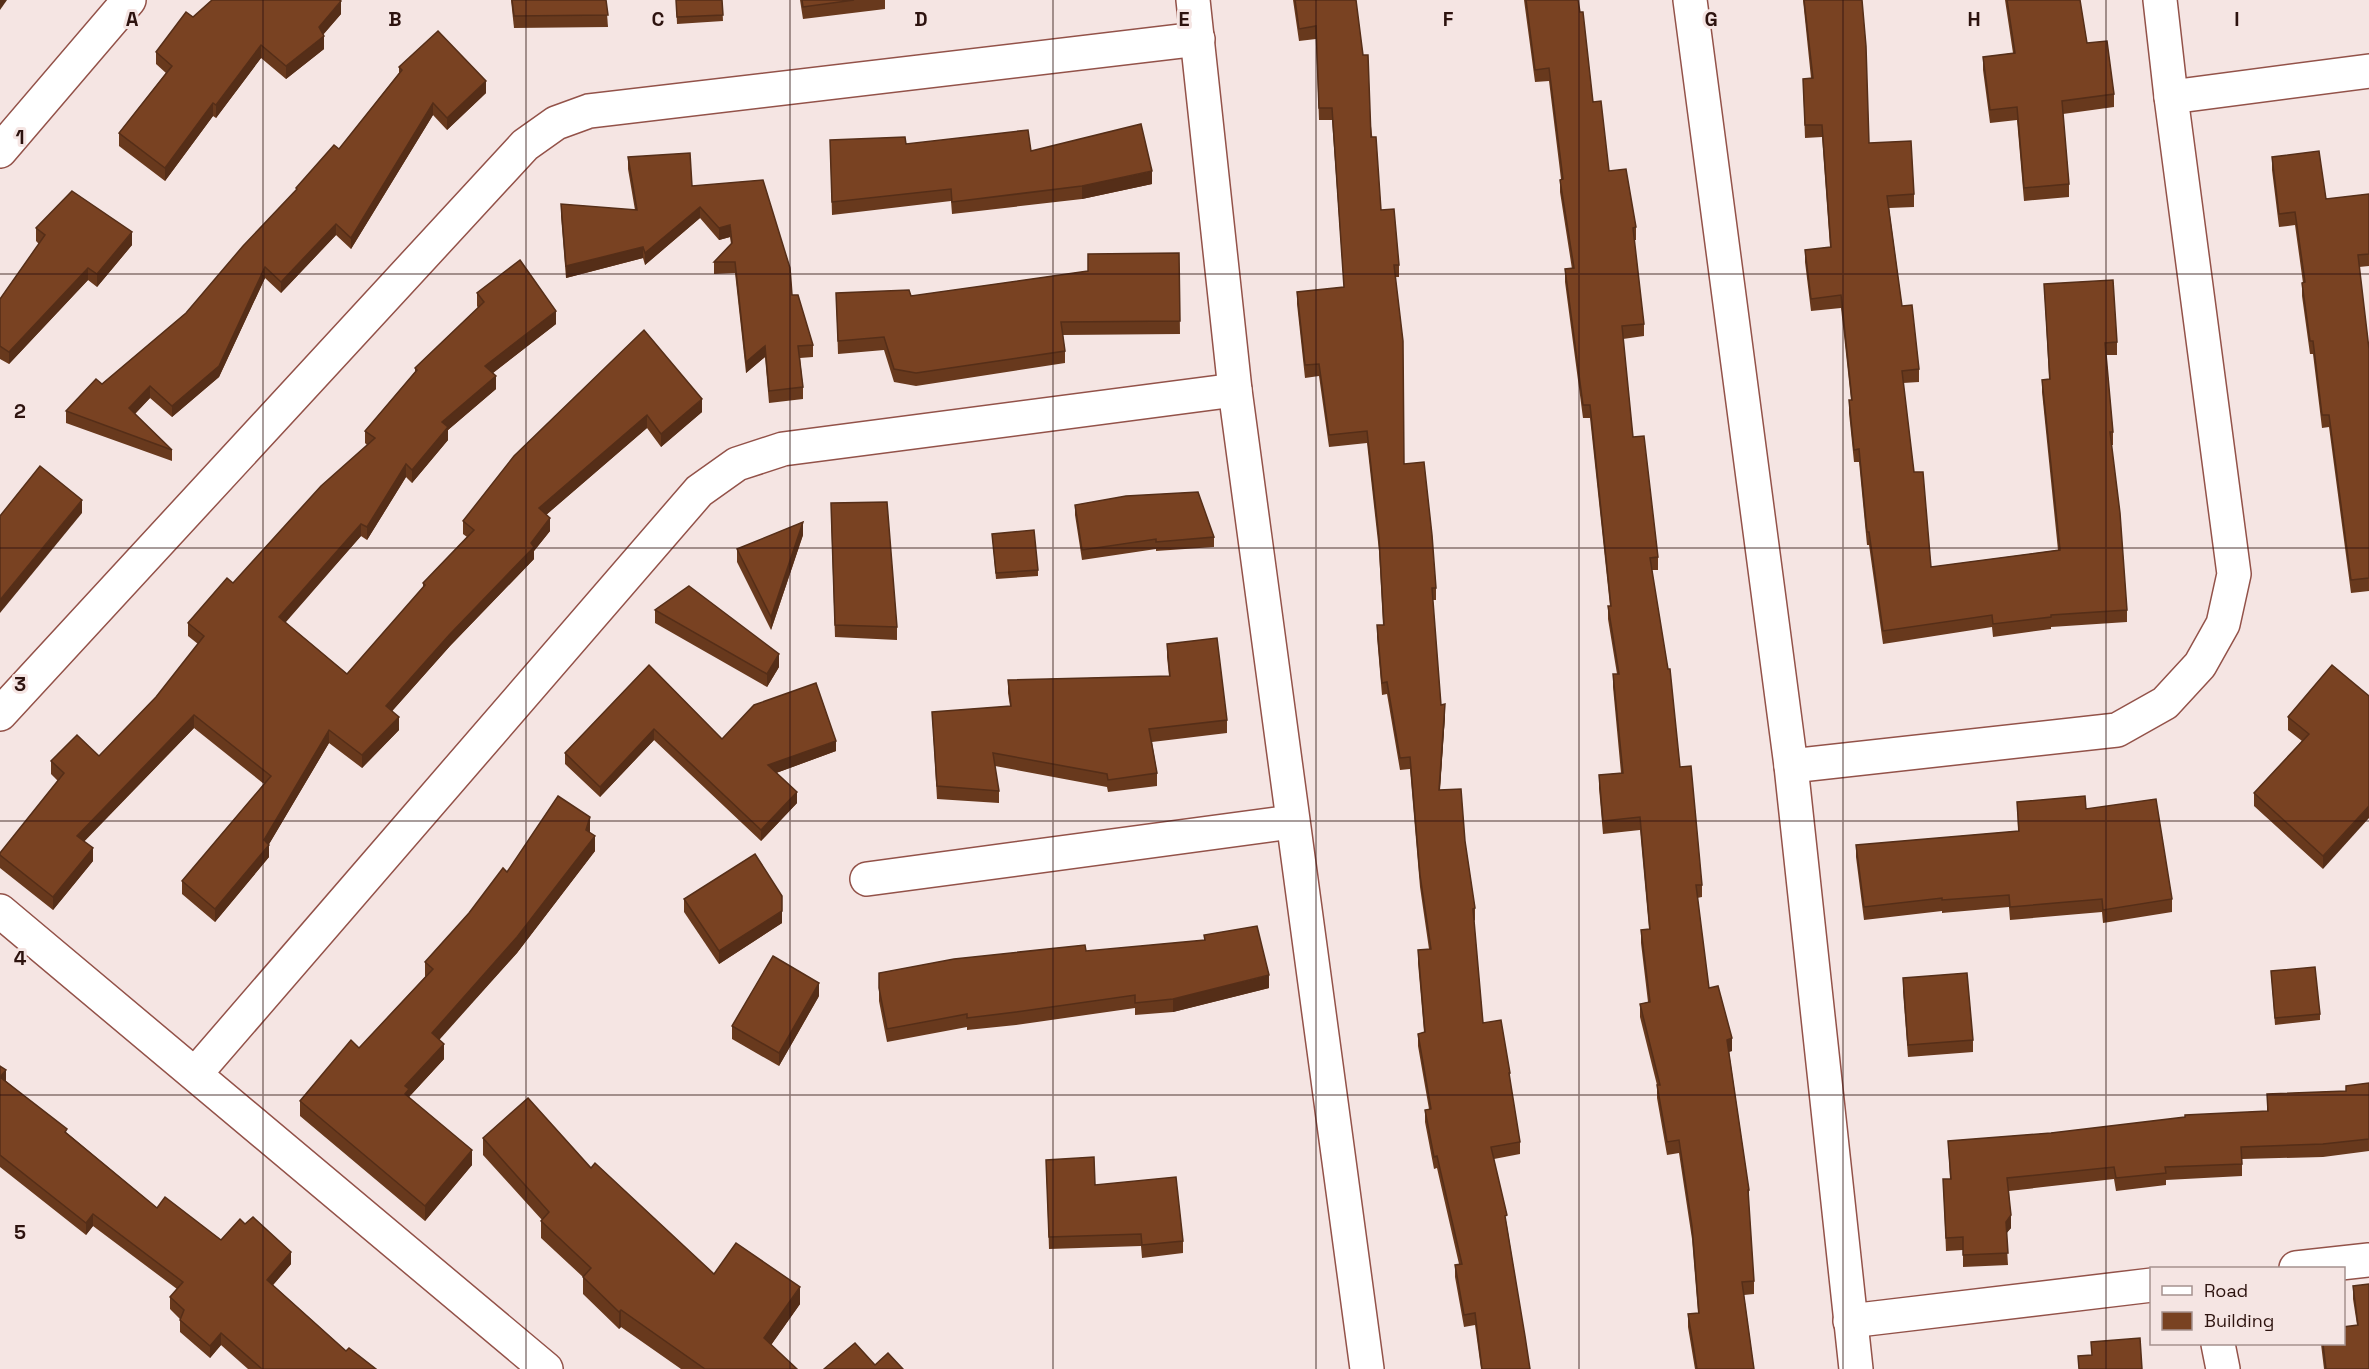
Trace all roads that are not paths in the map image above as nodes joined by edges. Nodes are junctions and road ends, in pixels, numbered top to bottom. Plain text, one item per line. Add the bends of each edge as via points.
1 (129, 0) edge
2 (1193, 0) edge
3 (1690, 0) edge
4 (2160, 0) edge
5 (1198, 39) junction
6 (2369, 71) edge
7 (2171, 97) junction
8 (0, 151) edge
9 (1235, 390) junction
10 (0, 714) edge
11 (1791, 766) junction
12 (1292, 822) junction
13 (867, 879) dead end
14 (0, 911) edge
15 (196, 1073) junction
16 (2369, 1260) edge
17 (2311, 1267) edge
18 (2150, 1285) edge
19 (1850, 1321) junction
20 (2218, 1345) edge
21 (546, 1369) edge
22 (1367, 1369) edge
23 (1856, 1369) edge
24 (2223, 1369) edge

1 - 8 street
2 - 5 street
3 - 11 street
4 - 7 street
5 - 9 street
5 - 10 street via 590,111 556,123 525,145
6 - 7 street
7 - 11 street via 2234,574 2223,624 2200,665 2165,704 2117,730
9 - 12 street
9 - 15 street via 783,448 737,464 699,491
11 - 19 street
12 - 13 street
12 - 22 street
14 - 15 street
15 - 21 street
16 - 17 street
18 - 19 street
19 - 23 street
20 - 24 street

